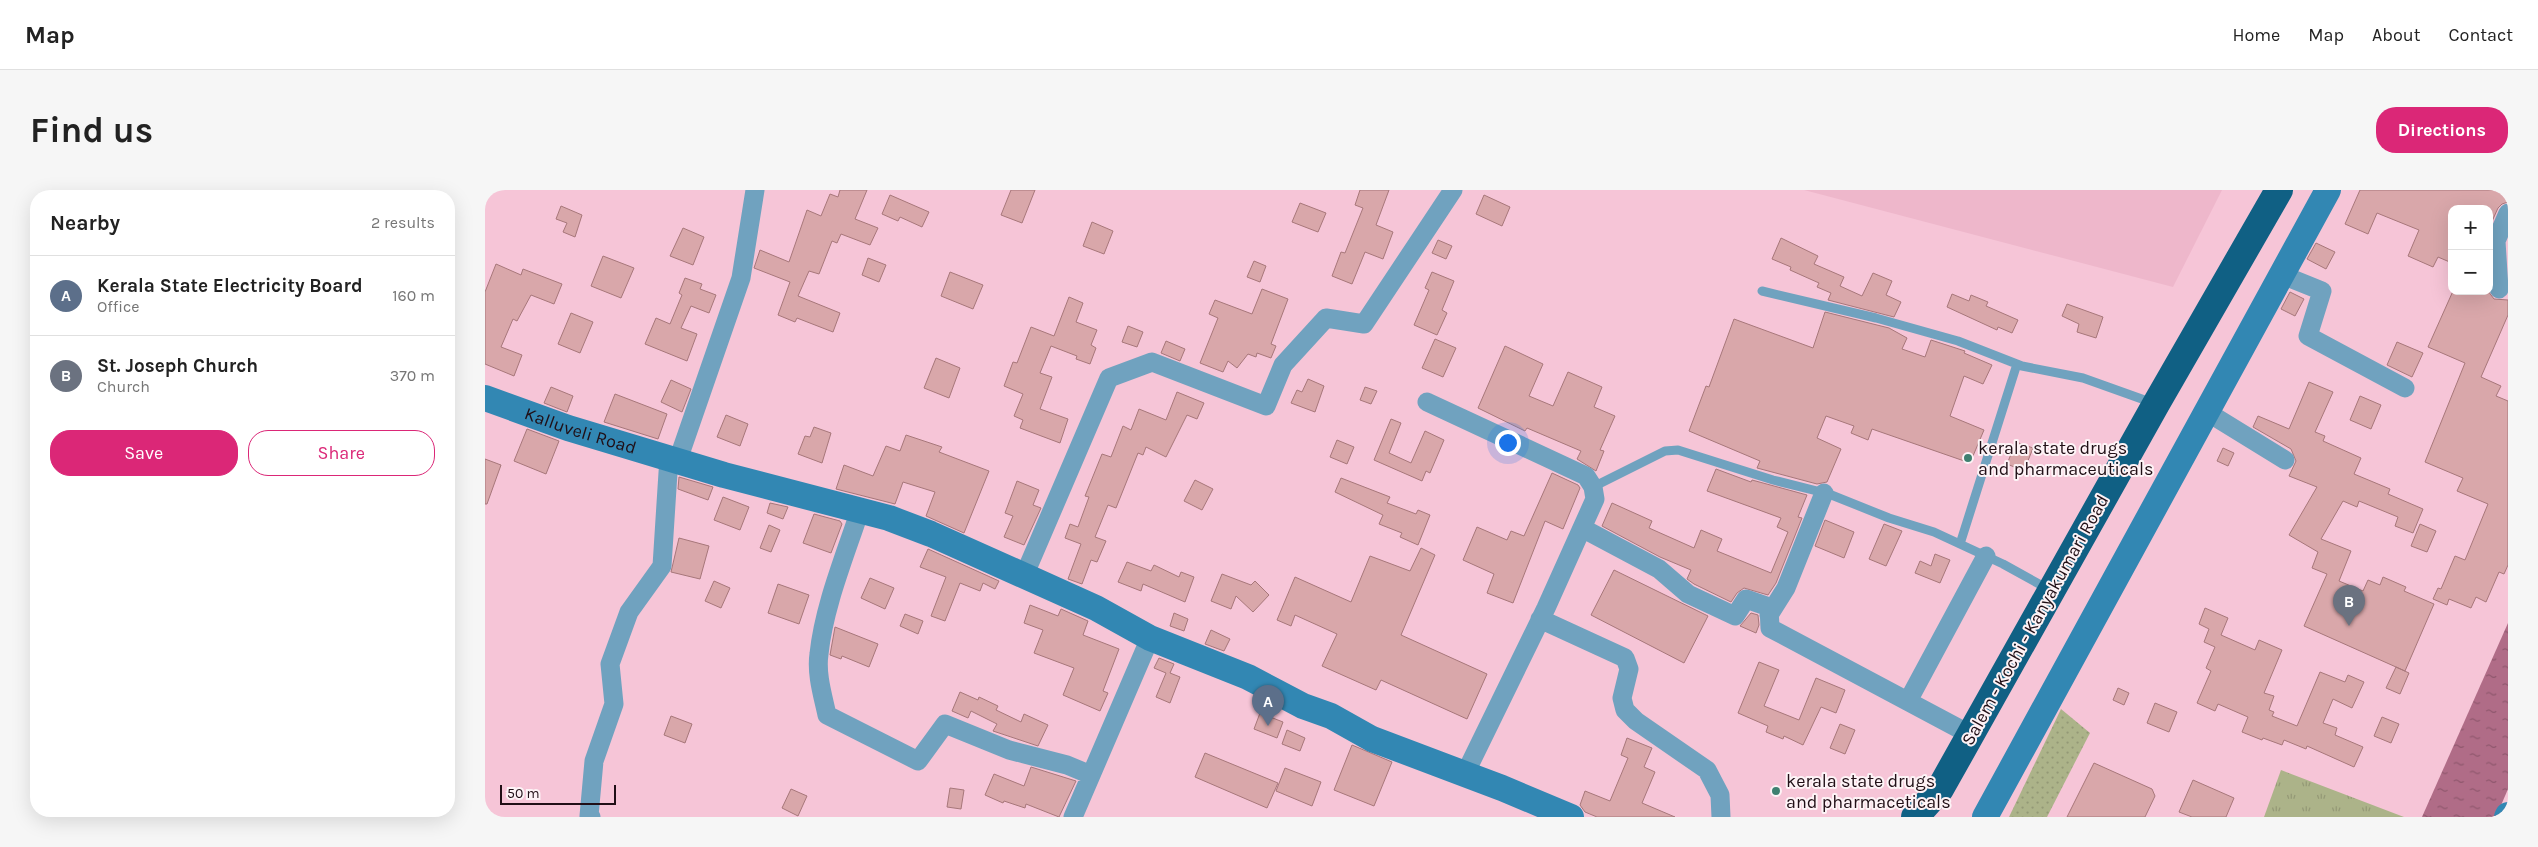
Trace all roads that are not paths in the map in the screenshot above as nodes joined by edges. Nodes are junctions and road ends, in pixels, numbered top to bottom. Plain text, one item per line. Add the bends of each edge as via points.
1 (755, 190) edge
2 (1453, 190) edge
3 (2279, 190) edge
4 (2328, 190) edge
5 (2508, 213) edge
6 (2282, 275) junction
7 (2499, 289) dead end
8 (1762, 291) dead end
9 (2017, 364) junction
10 (2405, 388) dead end
11 (485, 398) edge
12 (1427, 402) dead end
13 (2156, 404) junction
14 (2207, 412) junction
15 (674, 459) junction
16 (2285, 460) dead end
17 (1593, 487) junction
18 (1824, 493) junction
19 (860, 510) junction
20 (1582, 528) junction
21 (1961, 544) junction
22 (1985, 556) junction
23 (1024, 576) junction
24 (2052, 591) junction
25 (1769, 615) junction
26 (1540, 619) junction
27 (1150, 638) junction
28 (1909, 702) junction
29 (1971, 735) junction
30 (1465, 774) junction
31 (1091, 775) junction
32 (1940, 789) junction
33 (591, 817) edge
34 (1073, 817) edge
35 (1571, 817) edge
36 (1721, 817) edge
37 (1915, 817) edge
38 (1943, 817) edge
39 (1985, 817) edge

1 - 15 street via 741,278
2 - 23 street via 1364,324 1326,318 1283,365 1266,406 1152,362 1109,378
3 - 13 highway, Salem - Kochi - Kanyakumari Road
4 - 6 street
5 - 7 street via 2496,241
6 - 10 street via 2322,291 2308,336
6 - 14 street
8 - 9 lane via 1949,338
9 - 13 lane via 2083,378
9 - 21 lane
11 - 15 street, Kalluveli Road via 568,428
12 - 17 street via 1586,476
13 - 24 highway, Salem - Kochi - Kanyakumari Road
14 - 16 street
14 - 39 street
15 - 19 street, Kalluveli Road
15 - 33 street via 662,566 629,612 610,664 615,704 594,761
17 - 18 lane via 1665,451 1678,450
17 - 20 street via 1595,499
18 - 21 lane
18 - 25 street via 1786,588
19 - 23 street, Kalluveli Road via 937,536
19 - 31 street via 819,654 827,715 918,761 945,724 1009,750 1067,765
20 - 25 street via 1659,569 1688,594 1735,616 1746,599 1769,607
20 - 26 street
21 - 22 lane
22 - 24 lane
22 - 28 street
23 - 27 street, Kalluveli Road via 1095,608
24 - 29 highway, Salem - Kochi - Kanyakumari Road
25 - 28 street via 1770,628
26 - 30 street
26 - 36 street via 1625,658 1629,669 1622,698 1625,710 1707,770 1719,795
27 - 30 street, Kalluveli Road via 1248,677 1373,739
27 - 31 street
28 - 29 street
29 - 32 highway, Salem - Kochi - Kanyakumari Road
30 - 35 street, Kalluveli Road
31 - 34 street
32 - 37 highway, Salem - Kochi - Kanyakumari Road
32 - 38 highway

